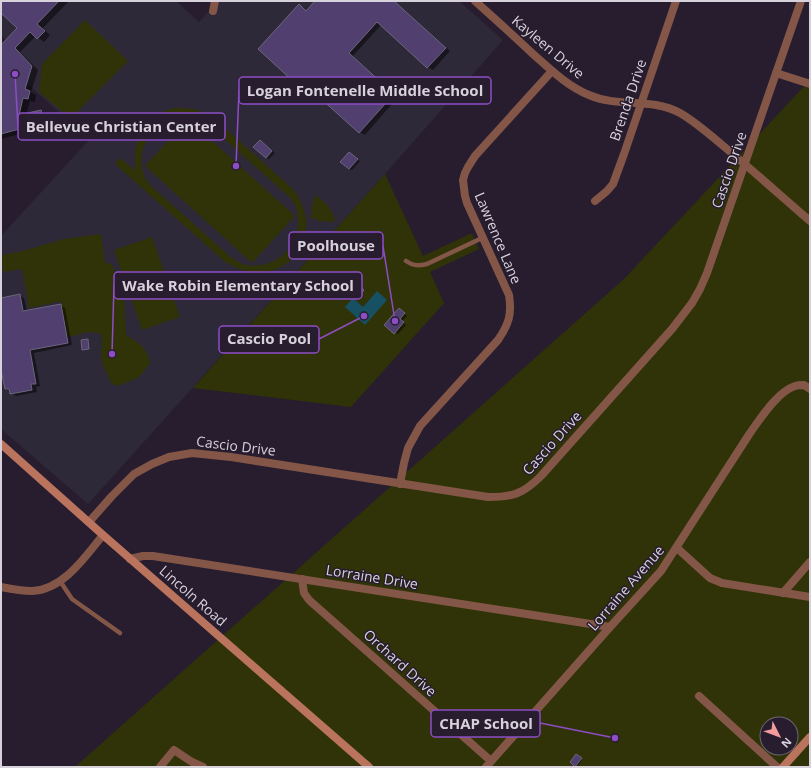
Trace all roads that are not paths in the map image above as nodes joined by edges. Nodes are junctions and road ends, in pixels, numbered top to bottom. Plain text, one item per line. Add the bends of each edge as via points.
1 (215, 1) edge
2 (475, 1) edge
3 (676, 1) edge
4 (801, 1) edge
5 (213, 12) dead end
6 (552, 71) junction
7 (776, 73) junction
8 (810, 84) edge
9 (641, 103) junction
10 (745, 164) junction
11 (595, 201) dead end
12 (810, 221) edge
13 (482, 238) junction
14 (406, 261) dead end
15 (807, 387) edge
16 (1, 444) edge
17 (400, 484) junction
18 (89, 522) junction
19 (103, 535) junction
20 (677, 548) junction
21 (130, 559) junction
22 (810, 562) edge
23 (302, 579) junction
24 (60, 581) junction
25 (1, 587) edge
26 (783, 593) junction
27 (810, 597) edge
28 (610, 627) junction
29 (120, 633) dead end
30 (699, 696) dead end
31 (810, 737) edge
32 (489, 764) edge
33 (160, 767) edge
34 (203, 767) edge
35 (368, 767) edge
36 (777, 767) edge
37 (783, 767) edge

1 - 5 street
2 - 6 street, Kayleen Drive
3 - 9 street, Brenda Drive
4 - 7 street, Cascio Drive
6 - 9 street, Kayleen Drive via 589,95 609,101
6 - 13 street, Lawrence Lane via 475,156 465,173 465,196
7 - 8 street
7 - 10 street, Cascio Drive
9 - 10 street, Kayleen Drive via 661,106 680,113
9 - 11 street, Brenda Drive via 612,184 608,191
10 - 12 street, Kayleen Drive
10 - 17 street, Cascio Drive via 707,273 692,303 667,335 531,486 509,496 488,497
13 - 14 lane via 427,264 420,266
13 - 17 street, Lawrence Lane via 509,295 507,325 498,340 420,426 408,448
15 - 20 street, Lorraine Avenue via 796,386 788,389 760,418
16 - 18 main road, Lincoln Road
17 - 18 street, Cascio Drive via 192,453 169,457 134,474
18 - 19 main road, Lincoln Road
19 - 21 main road, Lincoln Road
19 - 24 street
20 - 26 street via 710,578 722,583
20 - 28 street, Lorraine Avenue via 661,571
21 - 23 street, Lorraine Drive via 153,556
21 - 35 main road, Lincoln Road
22 - 26 street
23 - 28 street, Lorraine Drive
23 - 32 street, Orchard Drive via 304,593 309,600
24 - 25 street via 47,588 32,591
24 - 29 lane via 72,599
26 - 27 street
28 - 32 street, Lorraine Avenue
30 - 36 street
31 - 37 main road
33 - 34 street via 174,750

